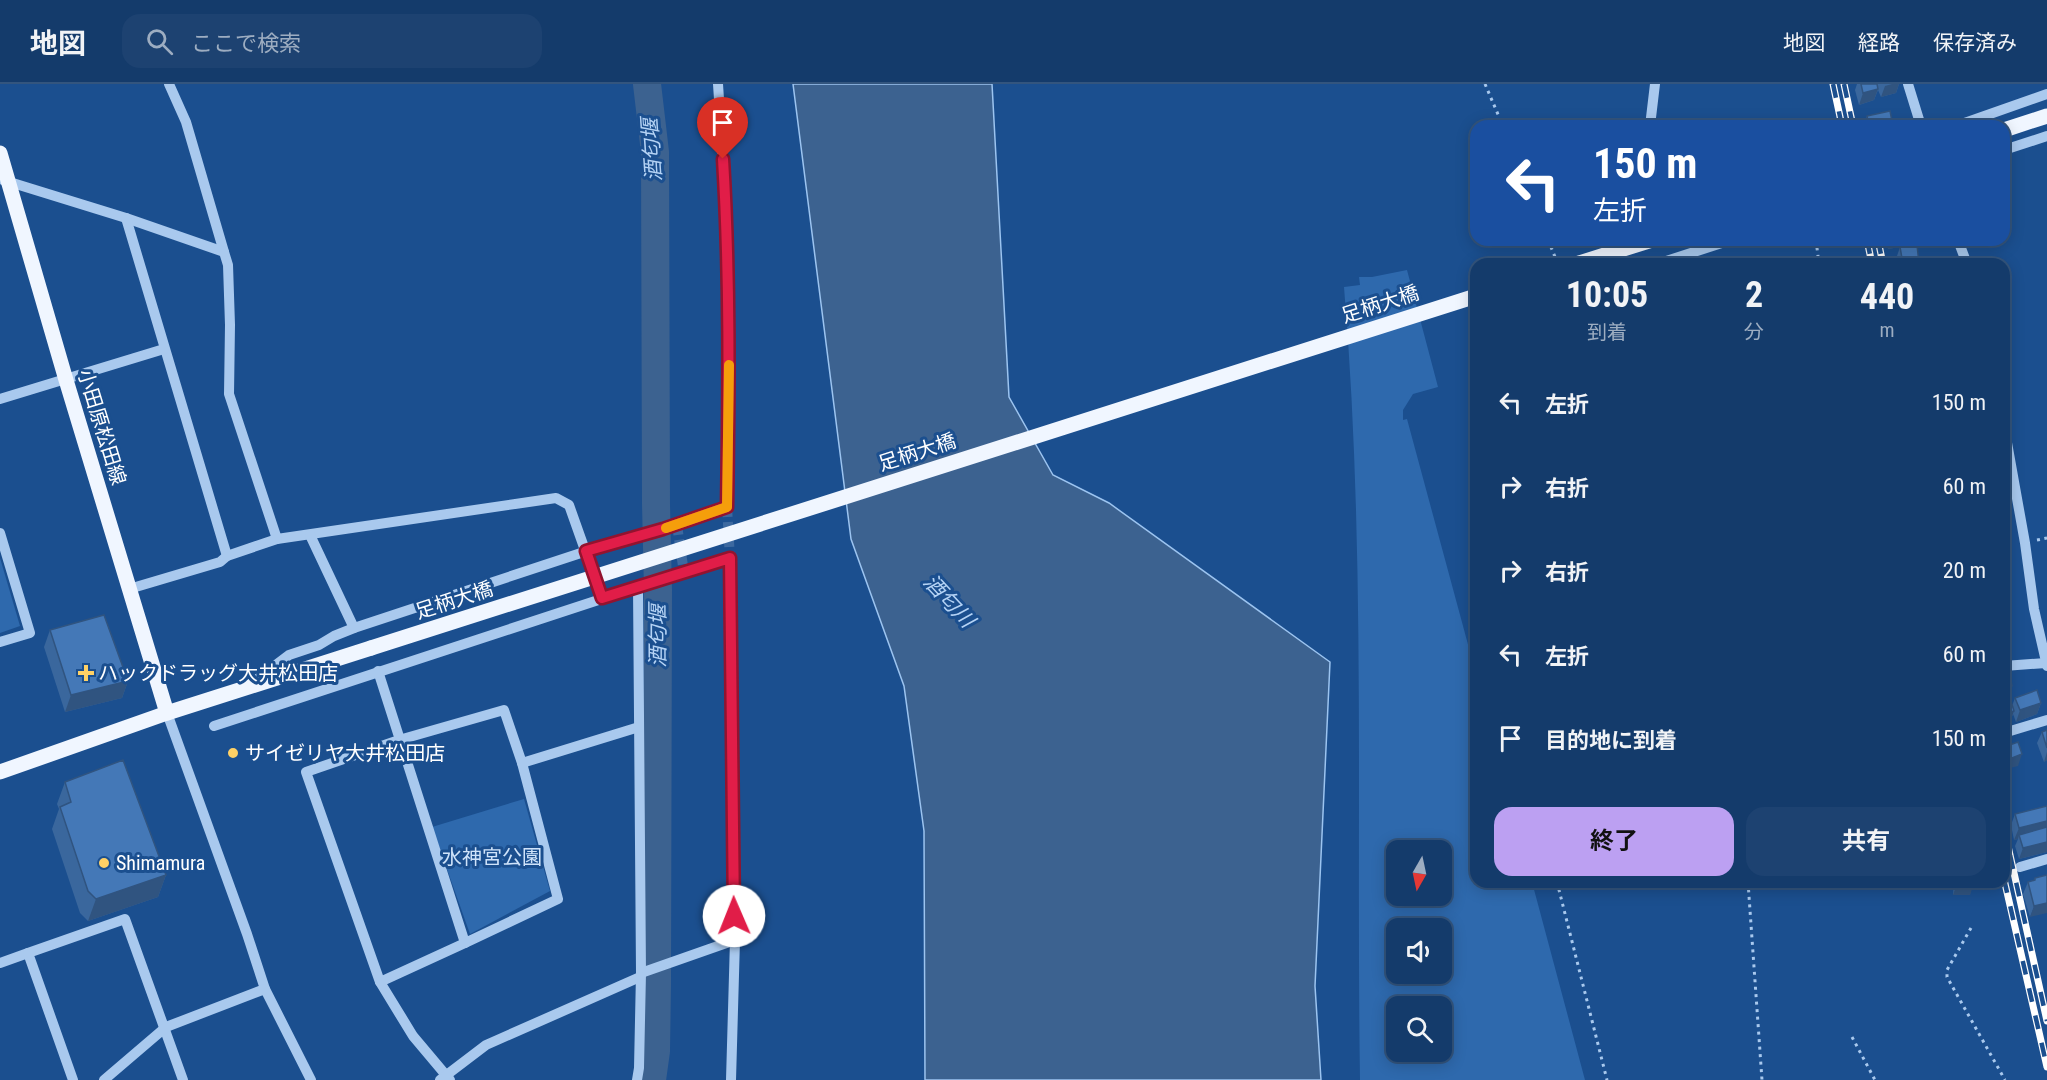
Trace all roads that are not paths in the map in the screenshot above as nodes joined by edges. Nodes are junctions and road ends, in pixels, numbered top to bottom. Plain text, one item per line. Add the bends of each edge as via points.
1 (169, 84) edge
2 (718, 84) edge
3 (1655, 84) edge
4 (1908, 84) edge
5 (2047, 94) edge
6 (2047, 116) edge
7 (1651, 120) edge
8 (1919, 120) edge
9 (1973, 120) edge
10 (2010, 128) edge
11 (2047, 136) edge
12 (2010, 148) edge
13 (0, 153) edge
14 (3, 182) edge
15 (126, 218) junction
16 (1633, 246) edge
17 (1712, 246) edge
18 (224, 252) junction
19 (1595, 258) edge
20 (1676, 258) edge
21 (1470, 298) edge
22 (164, 349) junction
23 (66, 380) junction
24 (0, 399) edge
25 (2010, 459) edge
26 (0, 533) edge
27 (310, 535) junction
28 (277, 539) junction
29 (586, 551) junction
30 (227, 556) junction
31 (643, 585) junction
32 (129, 589) junction
33 (602, 598) junction
34 (354, 628) junction
35 (0, 642) edge
36 (2046, 664) edge
37 (2010, 666) edge
38 (378, 671) junction
39 (246, 688) junction
40 (167, 713) junction
41 (2047, 720) edge
42 (214, 726) dead end
43 (639, 728) junction
44 (2010, 731) edge
45 (399, 740) junction
46 (522, 764) junction
47 (0, 772) edge
48 (2047, 859) edge
49 (2020, 867) dead end
50 (735, 940) junction
51 (465, 943) junction
52 (28, 953) junction
53 (0, 963) edge
54 (644, 973) junction
55 (380, 982) junction
56 (265, 989) junction
57 (166, 1027) junction
58 (445, 1079) edge
59 (635, 1079) edge
60 (74, 1080) edge
61 (104, 1080) edge
62 (183, 1080) edge
63 (311, 1080) edge
64 (731, 1080) edge

1 - 18 street via 186,122
2 - 29 street via 727,222 727,507
3 - 7 street
4 - 8 street
5 - 9 street
6 - 10 main road
11 - 12 street
13 - 14 main road, 小田原松田線
14 - 15 street
14 - 23 main road, 小田原松田線
15 - 18 street
15 - 22 street
16 - 19 main road, bridge
17 - 20 street
18 - 28 street via 228,265 229,394
21 - 39 main road, 足柄大橋, bridge
22 - 23 street
22 - 30 street
23 - 24 street
23 - 32 main road, 小田原松田線
25 - 36 street
26 - 35 street via 30,633
27 - 28 street
27 - 29 street via 556,498 569,505
27 - 34 street
28 - 30 street
29 - 33 street
29 - 34 street
30 - 32 street via 220,562
31 - 33 street
31 - 43 street
31 - 50 street via 730,558
32 - 40 main road, 小田原松田線
33 - 38 street
34 - 39 street via 289,655
36 - 37 street
38 - 42 street
38 - 45 street
39 - 40 main road, 足柄大橋
40 - 47 main road, 足柄大橋
40 - 56 street
41 - 44 street
43 - 46 street
43 - 54 street
45 - 46 street via 504,710
45 - 51 street
45 - 55 street via 306,772
46 - 51 street via 558,899
48 - 49 street
50 - 54 street
50 - 64 street
51 - 55 street
52 - 53 street
52 - 57 street via 125,919
52 - 60 street
54 - 58 street via 486,1045
54 - 59 street via 639,1068
55 - 58 street via 412,1036
56 - 57 street
56 - 63 street
57 - 61 street
57 - 62 street

